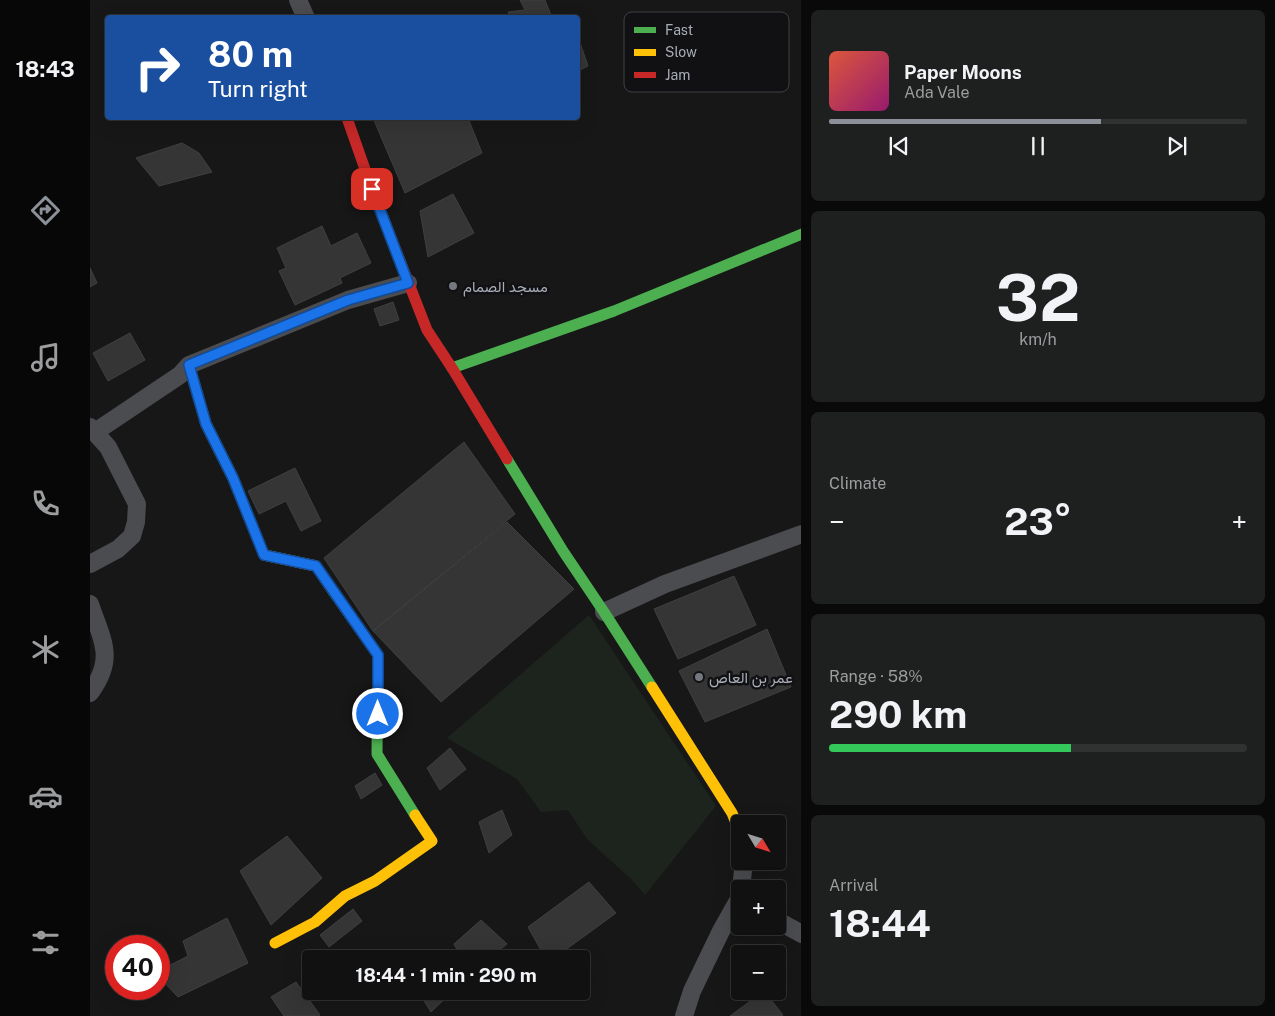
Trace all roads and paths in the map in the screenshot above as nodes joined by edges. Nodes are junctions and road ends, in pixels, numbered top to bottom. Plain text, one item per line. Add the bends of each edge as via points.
1 (298, 0) edge
2 (305, 15) edge
3 (347, 120) edge
4 (801, 234) edge
5 (408, 283) junction
6 (189, 365) junction
7 (452, 368) junction
8 (93, 429) edge
9 (801, 534) edge
10 (90, 564) edge
11 (90, 604) edge
12 (604, 612) junction
13 (90, 693) edge
14 (732, 815) edge
15 (731, 915) edge
16 (786, 926) edge
17 (801, 934) edge
18 (275, 943) dead end
19 (683, 1016) edge

1 - 2 street
3 - 5 street
4 - 7 street via 614,311
5 - 6 street via 348,300
5 - 7 street via 426,330
6 - 8 street via 180,375
6 - 18 street via 206,424 233,478 264,555 316,566 378,655 378,754 432,841 375,881 345,896 315,922
7 - 12 street via 562,551
8 - 10 street via 108,447 137,504 132,536 118,550
9 - 12 street via 665,584
11 - 13 street via 106,651 98,682
12 - 14 street
15 - 19 street via 692,991
16 - 17 street

